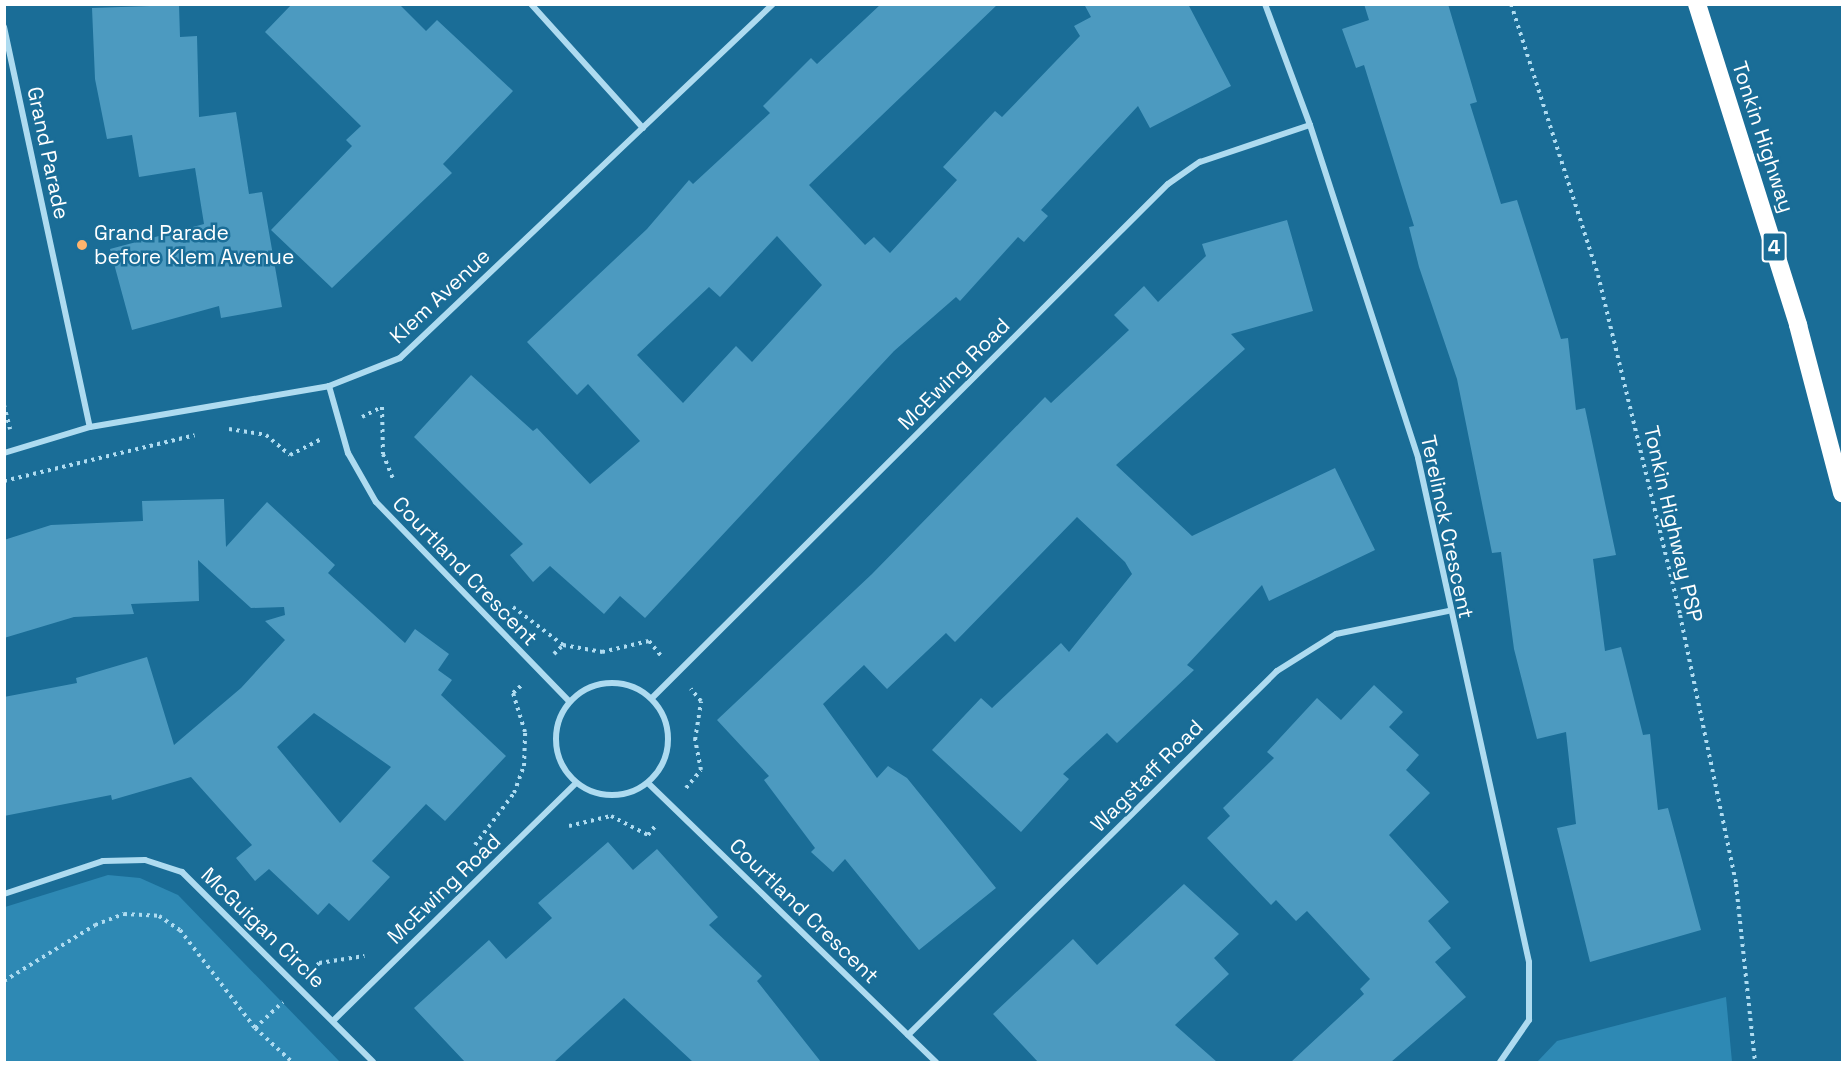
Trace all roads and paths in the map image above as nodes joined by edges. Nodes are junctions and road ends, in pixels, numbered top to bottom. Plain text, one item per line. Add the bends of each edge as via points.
1 (531, 4) edge
2 (773, 4) edge
3 (1265, 4) edge
4 (1511, 4) edge
5 (1697, 4) edge
6 (4, 27) edge
7 (1310, 125) junction
8 (643, 128) junction
9 (329, 386) junction
10 (90, 427) junction
11 (341, 428) junction
12 (220, 431) dead end
13 (201, 434) dead end
14 (4, 453) edge
15 (4, 481) edge
16 (397, 489) dead end
17 (1842, 493) edge
18 (507, 602) dead end
19 (1448, 611) junction
20 (563, 645) dead end
21 (652, 698) junction
22 (569, 701) junction
23 (576, 783) junction
24 (649, 784) junction
25 (4, 894) edge
26 (4, 981) edge
27 (300, 986) junction
28 (334, 1020) junction
29 (255, 1028) junction
30 (908, 1035) junction
31 (292, 1062) edge
32 (373, 1062) edge
33 (936, 1062) edge
34 (1500, 1062) edge
35 (1755, 1062) edge

1 - 8 street
2 - 8 street, Klem Avenue
3 - 7 street, Terelinck Crescent
4 - 35 path, Tonkin Highway PSP via 1598,275 1680,615 1736,884
5 - 17 highway, Tonkin Highway / 4 via 1798,325
6 - 10 street, Grand Parade
7 - 19 street, Terelinck Crescent via 1418,458
7 - 21 street, McEwing Road via 1200,162 1168,184
8 - 9 street, Klem Avenue via 400,358
9 - 10 street, Klem Avenue
9 - 11 street, Courtland Crescent
10 - 14 street, Klem Avenue
11 - 12 path via 290,455 266,435
11 - 16 path via 382,407 383,454
11 - 22 street, Courtland Crescent via 376,502
13 - 15 path
18 - 20 path
19 - 30 street, Wagstaff Road via 1336,634 1277,671
19 - 34 street, Terelinck Crescent via 1529,962 1529,1020
21 - 22 street via 623,682 595,684
21 - 24 street via 669,729 664,764
22 - 23 street via 556,726 558,758
23 - 24 street via 597,794 620,796
23 - 28 street, McEwing Road
24 - 30 street, Courtland Crescent
25 - 27 street, McGuigan Circle via 103,861 145,860 182,872
26 - 29 path via 95,925 124,914 159,916 180,930
27 - 28 street, McGuigan Circle
27 - 29 path
28 - 32 street, McGuigan Circle
29 - 31 path
30 - 33 street, Courtland Crescent

